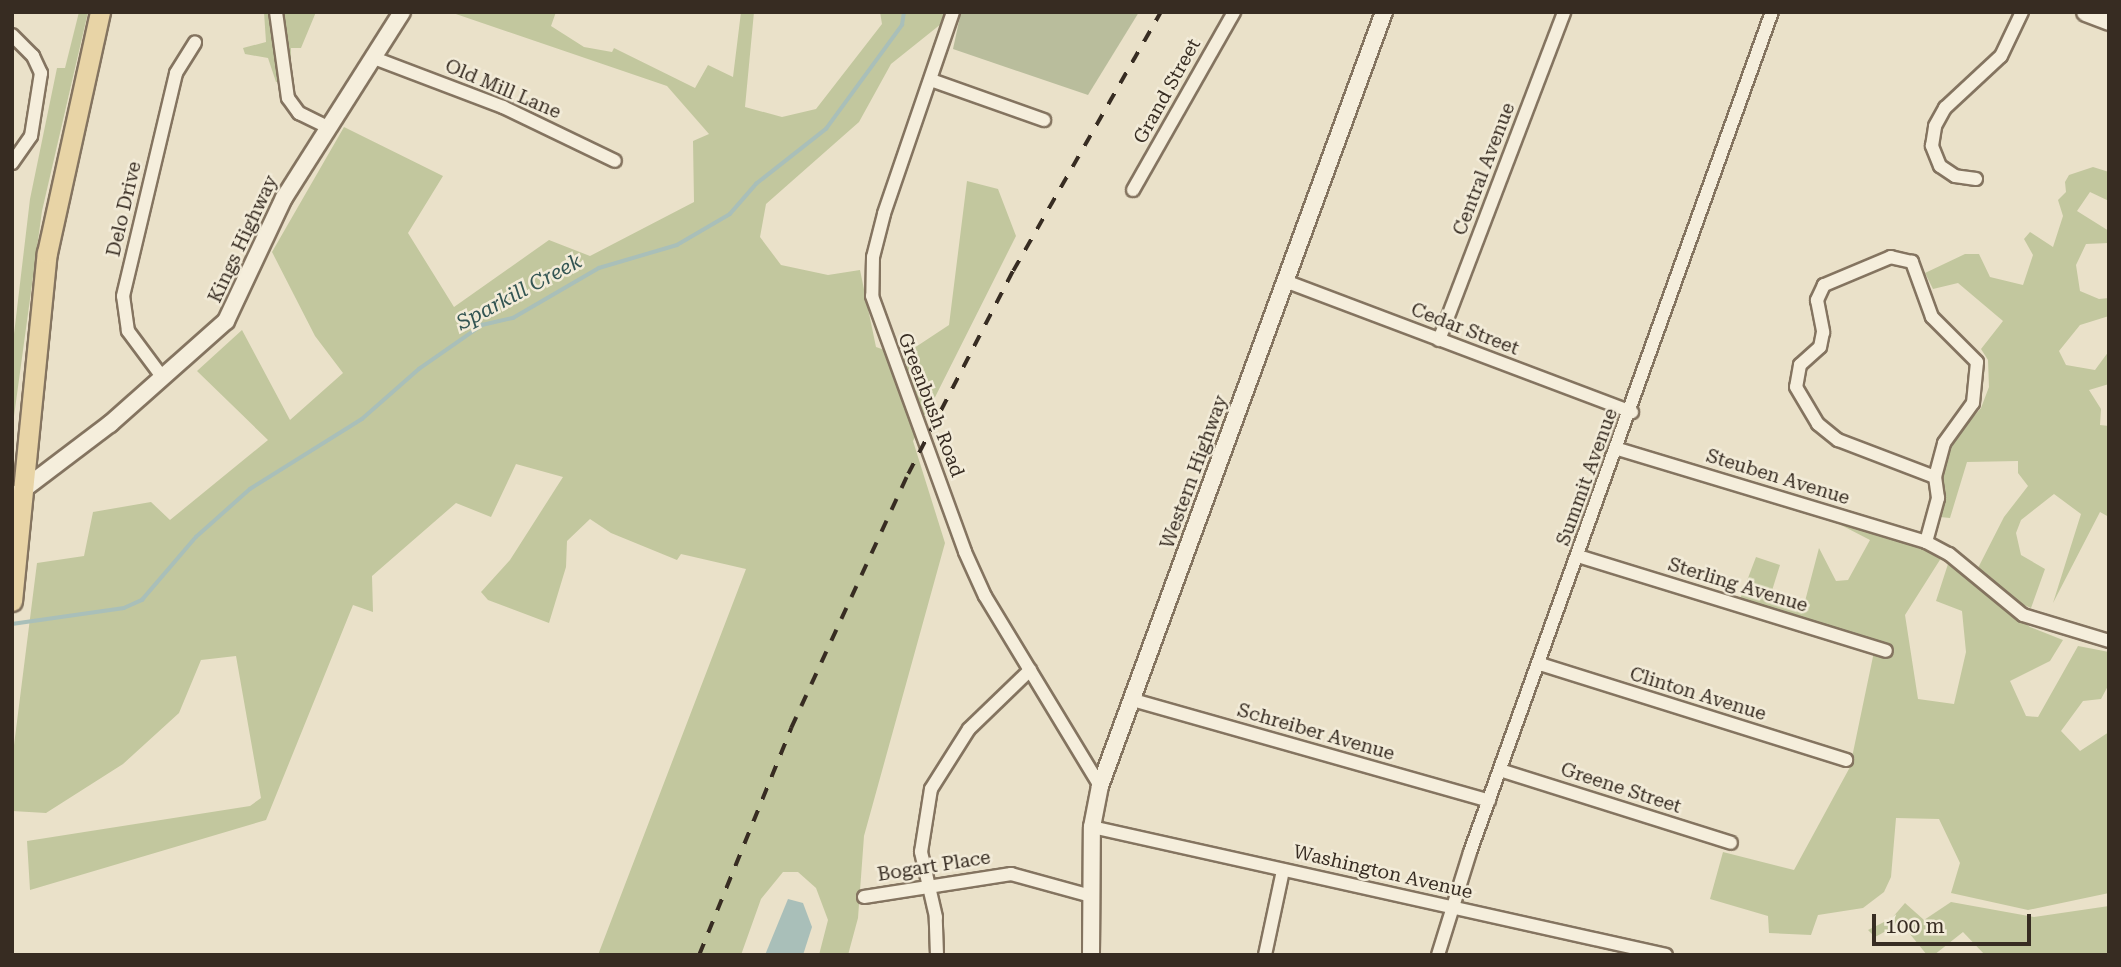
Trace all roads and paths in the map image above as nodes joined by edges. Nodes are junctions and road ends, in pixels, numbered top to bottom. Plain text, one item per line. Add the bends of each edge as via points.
1 (100, 12) edge
2 (276, 12) edge
3 (402, 12) edge
4 (953, 12) edge
5 (1234, 12) edge
6 (1384, 12) edge
7 (1564, 12) edge
8 (1772, 12) edge
9 (2022, 12) edge
10 (2086, 12) edge
11 (2109, 21) edge
12 (12, 34) edge
13 (195, 43) dead end
14 (374, 58) junction
15 (931, 80) junction
16 (1044, 120) dead end
17 (328, 127) junction
18 (615, 161) dead end
19 (12, 163) edge
20 (1976, 179) dead end
21 (1133, 190) dead end
22 (1285, 281) junction
23 (1439, 340) junction
24 (163, 378) junction
25 (1632, 412) junction
26 (1618, 449) junction
27 (1935, 477) junction
28 (18, 495) edge
29 (1926, 542) junction
30 (1578, 555) junction
31 (12, 601) edge
32 (2109, 641) edge
33 (1886, 651) dead end
34 (1540, 664) junction
35 (1030, 670) junction
36 (1133, 700) junction
37 (1846, 760) dead end
38 (1500, 770) junction
39 (1100, 786) junction
40 (1489, 801) junction
41 (1092, 827) junction
42 (1731, 843) dead end
43 (1283, 870) junction
44 (929, 886) junction
45 (1091, 896) junction
46 (864, 897) dead end
47 (1454, 908) junction
48 (1607, 949) edge
49 (937, 955) edge
50 (1091, 955) edge
51 (1265, 955) edge
52 (1438, 955) edge
53 (1666, 955) edge

1 - 28 main road via 47,253
2 - 17 street via 288,98 299,113
3 - 14 street, Kings Highway
4 - 15 street, Greenbush Road
5 - 21 street, Grand Street
6 - 22 street, Western Highway
7 - 23 street, Central Avenue
8 - 25 street, Summit Avenue
9 - 20 street via 2001,55 1945,108 1935,126 1932,146 1940,166 1955,176
10 - 11 main road
12 - 19 street via 33,56 41,73 30,136
13 - 24 street, Delo Drive via 176,73 123,296 128,331
14 - 17 street, Kings Highway
14 - 18 street, Old Mill Lane via 503,107
15 - 16 street
15 - 35 street, Greenbush Road via 884,214 873,257 872,296 965,552 985,596
17 - 24 street, Kings Highway via 284,198 226,321
22 - 23 street, Cedar Street
22 - 36 street, Western Highway
23 - 25 street, Cedar Street
24 - 28 street, Kings Highway
25 - 26 street, Summit Avenue
26 - 29 street, Steuben Avenue
26 - 30 street, Summit Avenue
27 - 27 street via 1944,443 1973,403 1977,362 1932,317 1912,262 1891,257 1824,285 1817,300 1823,332 1820,347 1800,365 1796,387 1818,424 1838,440
27 - 29 street via 1938,498
28 - 31 main road
29 - 32 street, Steuben Avenue via 1949,554 2023,615
30 - 33 street, Sterling Avenue
30 - 34 street, Summit Avenue
34 - 37 street, Clinton Avenue
34 - 38 street, Summit Avenue
35 - 39 street, Greenbush Road
35 - 44 street via 969,729 931,789 921,852
36 - 39 street, Western Highway
36 - 40 street, Schreiber Avenue
38 - 40 street, Summit Avenue
38 - 42 street, Greene Street
39 - 41 street, Western Highway
40 - 47 street, Summit Avenue
41 - 43 street, Washington Avenue
41 - 45 street, Western Highway
43 - 47 street, Washington Avenue
43 - 51 street
44 - 45 street, Bogart Place via 1011,874
44 - 46 street, Bogart Place
44 - 49 street
45 - 50 street, Western Highway
47 - 48 street, Washington Avenue
47 - 52 street, Summit Avenue
48 - 53 street, Washington Avenue

